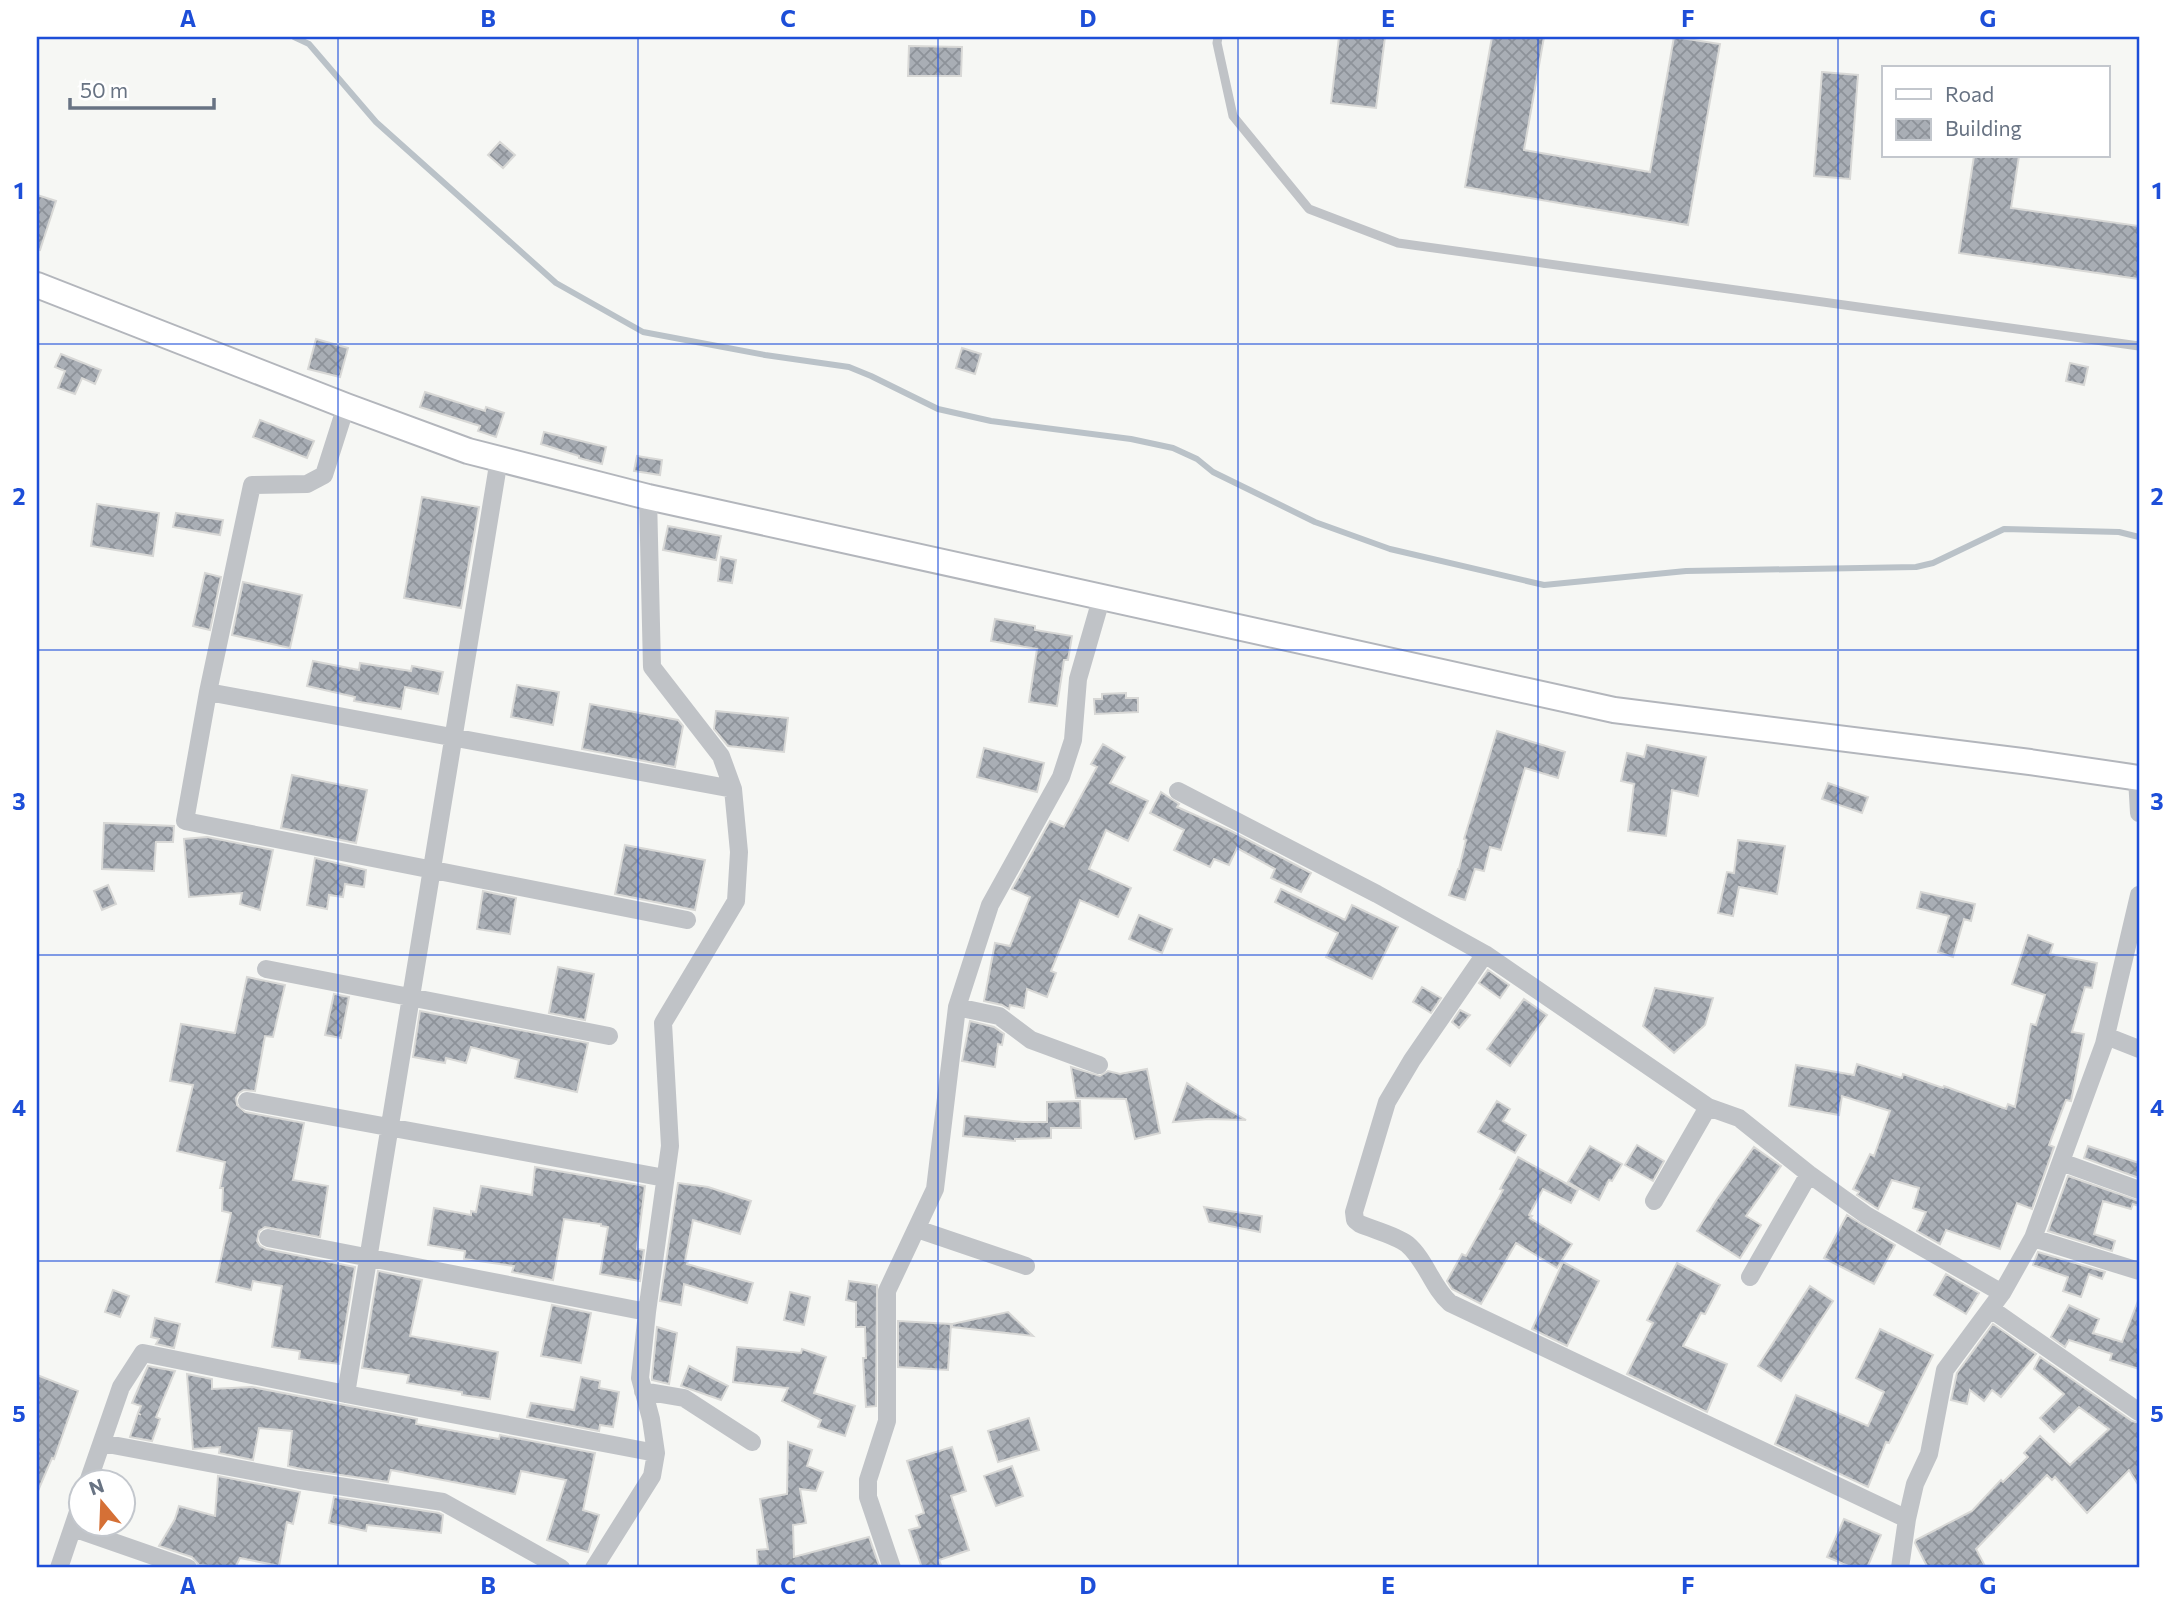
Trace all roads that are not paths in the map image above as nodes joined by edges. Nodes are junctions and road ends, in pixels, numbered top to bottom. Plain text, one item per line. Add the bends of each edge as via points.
1 (1218, 37) edge
2 (37, 285) edge
3 (2139, 346) edge
4 (346, 406) junction
5 (499, 459) junction
6 (648, 496) junction
7 (1102, 596) junction
8 (208, 692) junction
9 (453, 737) junction
10 (2138, 778) edge
11 (733, 789) junction
12 (1178, 790) dead end
13 (2139, 813) edge
14 (432, 869) junction
15 (2139, 895) edge
16 (687, 920) dead end
17 (1485, 954) junction
18 (266, 969) dead end
19 (411, 997) junction
20 (957, 1007) junction
21 (609, 1035) dead end
22 (2106, 1036) junction
23 (2139, 1049) edge
24 (1099, 1065) dead end
25 (247, 1101) dead end
26 (1708, 1107) junction
27 (389, 1127) junction
28 (2061, 1162) junction
29 (1810, 1174) junction
30 (665, 1178) junction
31 (2139, 1190) edge
32 (1654, 1201) dead end
33 (917, 1229) junction
34 (268, 1238) dead end
35 (2034, 1238) junction
36 (368, 1257) junction
37 (1026, 1266) dead end
38 (2139, 1271) edge
39 (1749, 1277) dead end
40 (2001, 1293) junction
41 (1991, 1308) junction
42 (646, 1312) junction
43 (643, 1391) junction
44 (346, 1395) junction
45 (2139, 1412) edge
46 (752, 1442) dead end
47 (102, 1443) junction
48 (656, 1453) junction
49 (93, 1468) edge
50 (1907, 1519) junction
51 (70, 1538) edge
52 (102, 1538) edge
53 (59, 1568) edge
54 (188, 1568) edge
55 (561, 1568) edge
56 (594, 1568) edge
57 (892, 1568) edge
58 (1900, 1568) edge

1 - 3 lane via 1233,116 1309,209 1398,243
2 - 4 main road
4 - 5 main road
4 - 8 street via 324,475 307,484 252,485
5 - 6 main road
5 - 9 street
6 - 7 main road
6 - 11 street via 652,667 721,756
7 - 10 main road via 1614,710
7 - 20 street via 1078,679 1073,740 1060,777 990,905
8 - 9 street
8 - 14 street via 185,821
9 - 11 street
9 - 14 street
10 - 13 street
11 - 30 street via 736,901 663,1023 670,1146
12 - 17 street
14 - 16 street
14 - 19 street
15 - 22 street
17 - 26 street
17 - 50 street via 1387,1102 1355,1220 1405,1243 1450,1303
18 - 19 street
19 - 21 street
19 - 27 street
20 - 24 street via 999,1016 1031,1040
20 - 33 street via 935,1189
22 - 23 street
22 - 28 street
25 - 27 street
26 - 29 street via 1739,1118
26 - 32 street
27 - 30 street
27 - 36 street
28 - 31 street
28 - 35 street
29 - 39 street
29 - 40 street via 1866,1214
30 - 42 street
33 - 37 street
33 - 57 street via 887,1291 887,1421 868,1480 868,1497
34 - 36 street
35 - 38 street
35 - 40 street
36 - 42 street
36 - 44 street
40 - 41 street
41 - 45 street
41 - 50 street via 1945,1370 1929,1454 1915,1484
42 - 43 street
43 - 46 street via 684,1398
43 - 48 street
44 - 47 street via 143,1353 121,1387
44 - 48 street
47 - 49 street
47 - 55 street via 443,1502
48 - 56 street via 652,1476
50 - 58 street
51 - 53 street
52 - 54 street

